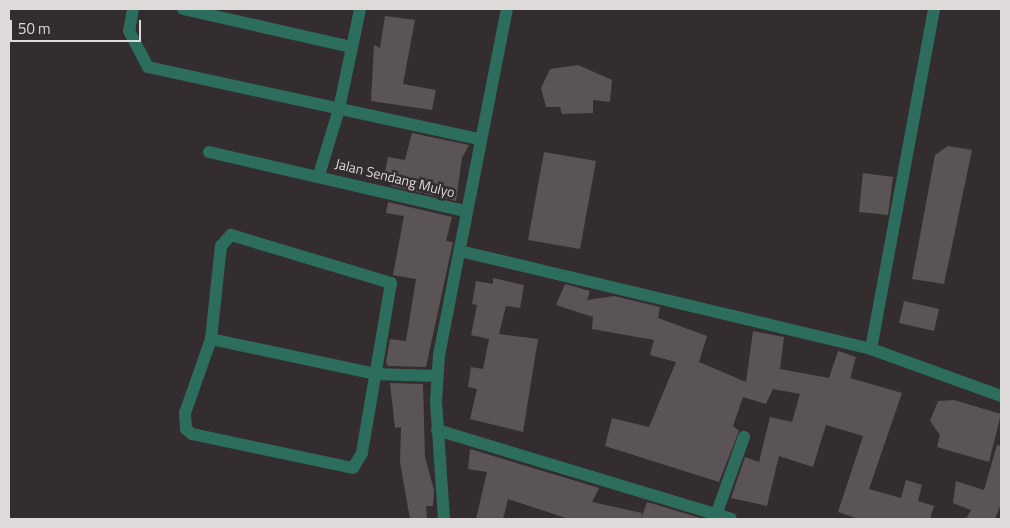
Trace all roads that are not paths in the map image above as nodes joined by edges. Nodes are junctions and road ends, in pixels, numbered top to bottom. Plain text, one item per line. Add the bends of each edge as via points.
1 (133, 9) edge
2 (183, 9) edge
3 (360, 9) edge
4 (507, 9) edge
5 (934, 9) edge
6 (352, 46) junction
7 (339, 109) junction
8 (479, 139) junction
9 (208, 152) dead end
10 (319, 175) junction
11 (464, 211) junction
12 (460, 251) junction
13 (211, 340) junction
14 (871, 349) junction
15 (375, 374) junction
16 (438, 376) junction
17 (1001, 396) edge
18 (438, 430) junction
19 (744, 437) dead end
20 (709, 515) edge
21 (444, 519) edge
22 (731, 519) edge

1 - 7 street via 129,30 148,67
2 - 6 street
3 - 6 street
4 - 8 street
5 - 14 street
6 - 7 street
7 - 8 street
7 - 10 street
8 - 11 street
9 - 10 street, Jalan Sendang Mulyo
10 - 11 street, Jalan Sendang Mulyo
11 - 12 street
12 - 14 street
12 - 16 street
13 - 15 street
13 - 15 street via 185,413 186,430 349,468 362,453
13 - 15 street via 221,246 231,235 391,283
14 - 17 street
15 - 16 street
16 - 18 street
18 - 20 street
18 - 21 street
19 - 20 street
20 - 22 street

